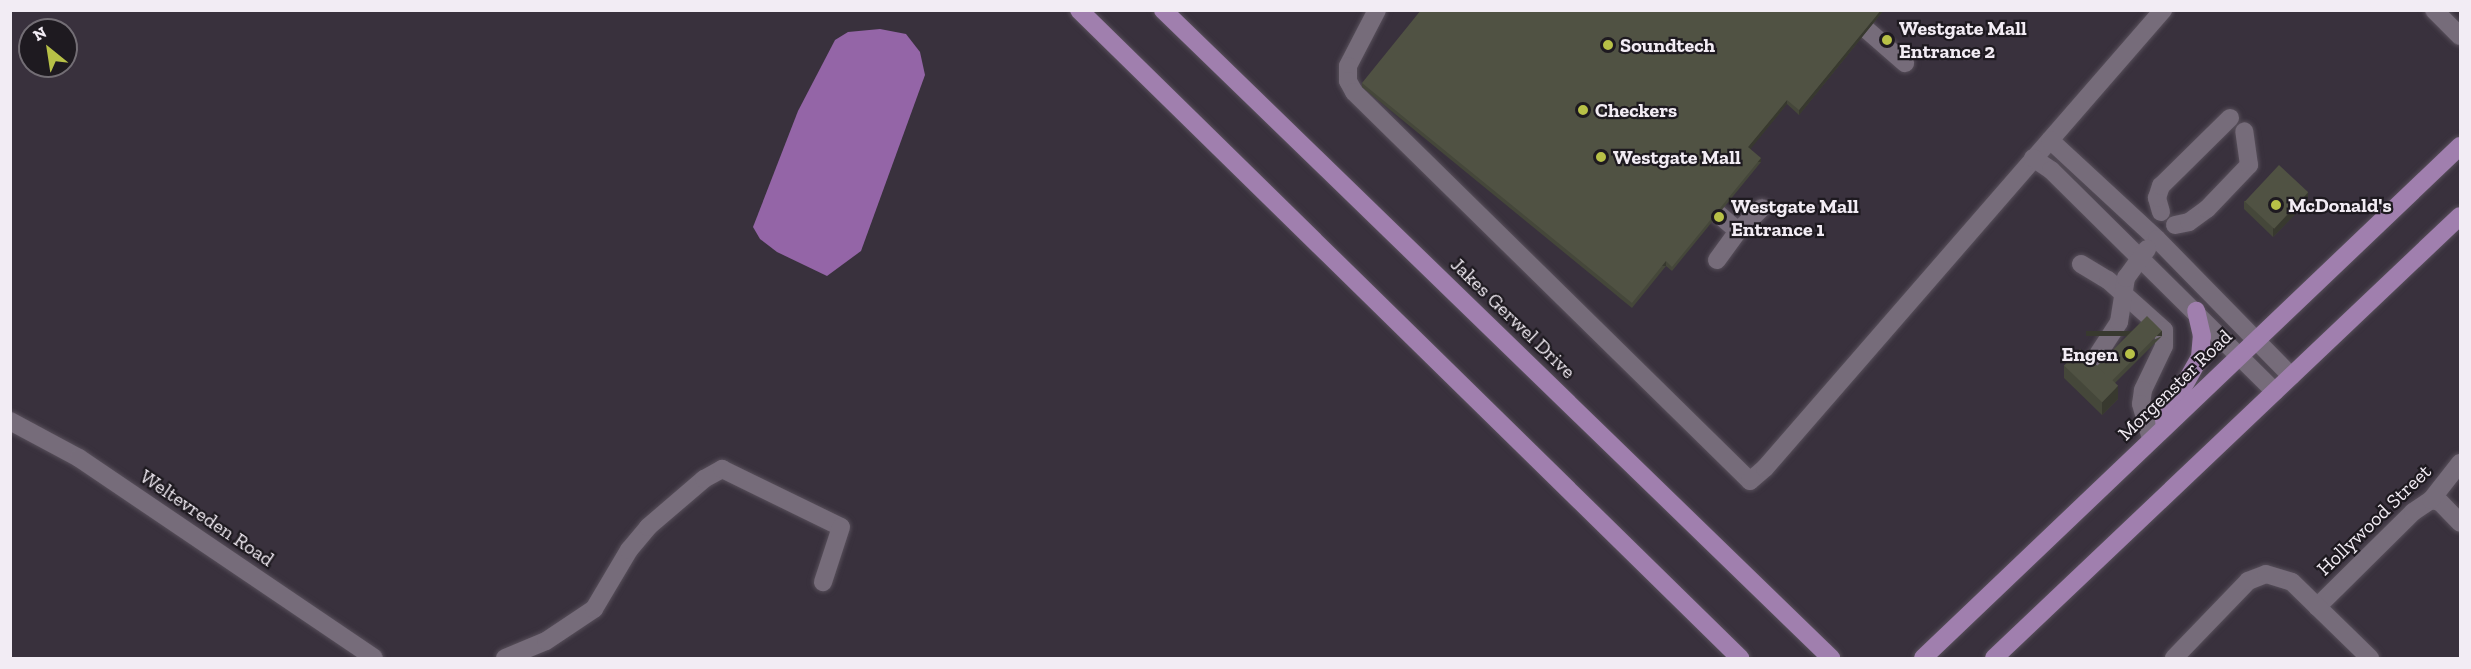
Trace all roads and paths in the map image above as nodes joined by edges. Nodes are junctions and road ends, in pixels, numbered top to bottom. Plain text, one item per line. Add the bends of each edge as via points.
1 (1080, 10) edge
2 (1163, 10) edge
3 (1377, 10) edge
4 (1844, 10) edge
5 (2163, 10) edge
6 (2434, 10) edge
7 (2460, 36) edge
8 (1905, 63) dead end
9 (2230, 118) dead end
10 (2244, 131) dead end
11 (2050, 140) junction
12 (2460, 147) edge
13 (2033, 158) junction
14 (1686, 186) edge
15 (1762, 208) dead end
16 (2161, 212) dead end
17 (2460, 216) edge
18 (2175, 225) dead end
19 (1738, 231) junction
20 (2157, 239) junction
21 (2140, 257) junction
22 (1717, 260) dead end
23 (2081, 264) dead end
24 (2123, 297) junction
25 (2196, 311) junction
26 (2256, 339) junction
27 (2239, 355) junction
28 (2095, 359) dead end
29 (2291, 376) junction
30 (2275, 392) junction
31 (10, 421) edge
32 (2156, 435) junction
33 (2460, 464) edge
34 (2431, 500) junction
35 (2460, 523) edge
36 (823, 582) dead end
37 (2317, 608) junction
38 (374, 658) edge
39 (505, 658) edge
40 (1740, 658) edge
41 (1831, 658) edge
42 (1923, 658) edge
43 (1994, 658) edge
44 (2174, 658) edge
45 (2370, 658) edge

1 - 40 main road
2 - 41 main road, Jakes Gerwel Drive
3 - 13 street via 1348,66 1348,81 1354,92 1748,481 1765,468
4 - 8 street
5 - 11 street
6 - 7 street
9 - 16 street via 2161,186 2157,198
10 - 18 street via 2249,165 2207,209 2189,222
11 - 13 street
11 - 20 street
12 - 26 main road, Morgenster Road
13 - 21 street via 2051,170
14 - 19 street
15 - 19 street
17 - 29 main road
19 - 22 street
20 - 21 street
20 - 26 street
21 - 24 street via 2126,278
21 - 25 street
23 - 24 street via 2101,274
24 - 28 street via 2119,322
24 - 32 street via 2162,327 2165,336 2143,390 2144,418
25 - 27 street
25 - 32 main road via 2202,336 2200,357
26 - 27 main road, Morgenster Road
26 - 29 street
27 - 30 street
27 - 32 main road, Morgenster Road
29 - 30 main road
30 - 43 main road
31 - 38 street, Weltevreden Road via 79,458
32 - 42 main road, Morgenster Road
33 - 34 street, Hollywood Street
34 - 35 street via 2440,502
34 - 37 street, Hollywood Street via 2413,512
36 - 39 street via 841,526 722,469 704,479 648,527 629,550 594,609 546,641
37 - 44 street via 2285,578 2273,574 2259,576 2248,581
37 - 45 street

